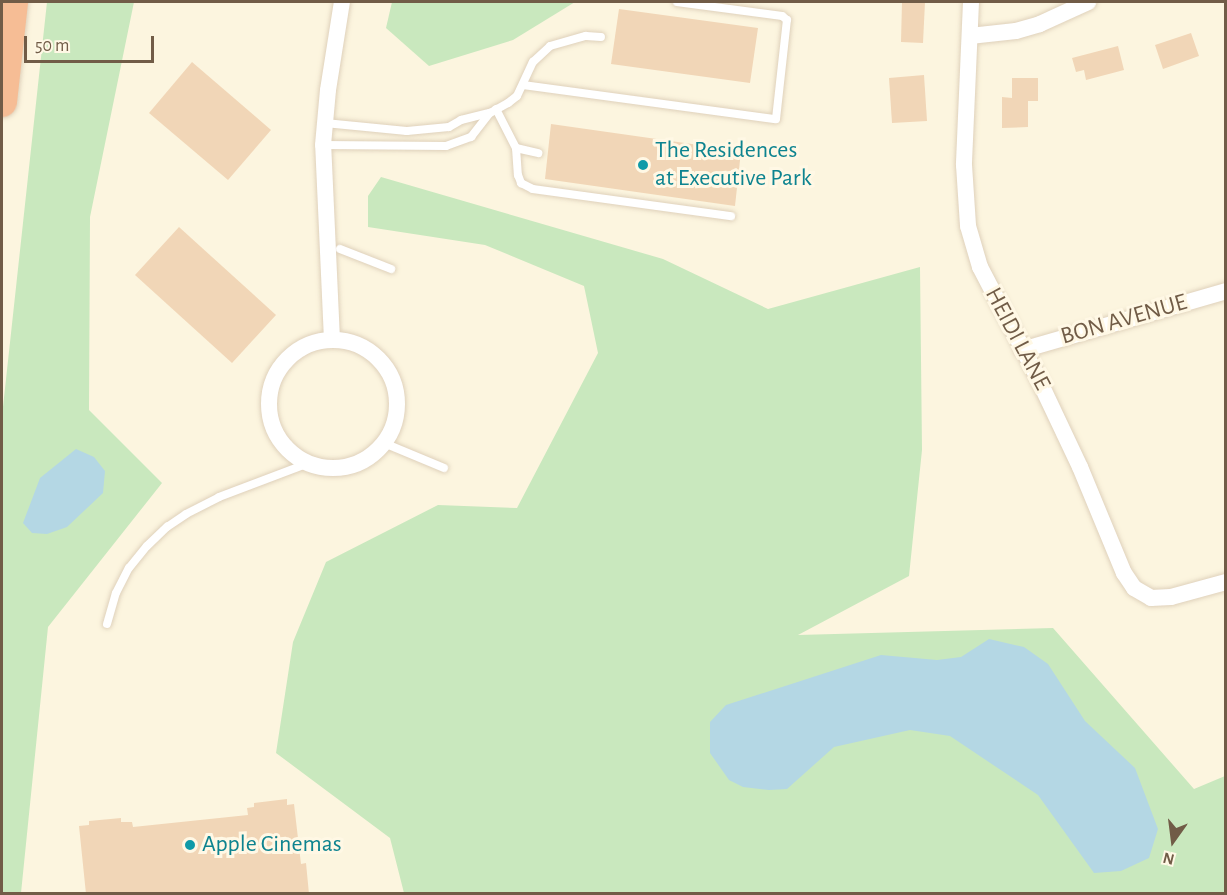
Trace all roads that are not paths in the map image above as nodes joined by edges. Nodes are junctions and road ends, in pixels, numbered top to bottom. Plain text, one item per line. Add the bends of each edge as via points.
1 (13, 2) edge
2 (342, 2) edge
3 (677, 2) edge
4 (971, 2) edge
5 (1088, 2) edge
6 (970, 36) junction
7 (601, 37) dead end
8 (523, 85) junction
9 (2, 102) edge
10 (493, 111) junction
11 (324, 123) junction
12 (323, 145) junction
13 (516, 148) junction
14 (538, 153) dead end
15 (731, 216) dead end
16 (340, 249) dead end
17 (391, 269) dead end
18 (1226, 291) edge
19 (332, 340) junction
20 (1022, 350) junction
21 (384, 443) junction
22 (309, 463) junction
23 (444, 468) dead end
24 (1226, 582) edge
25 (107, 624) dead end

1 - 9 highway
2 - 11 street
3 - 8 lane via 782,16 787,20 776,119
4 - 6 street, HEIDI LANE
5 - 6 street via 1016,31
6 - 20 street, HEIDI LANE via 964,144 968,226 980,267
7 - 8 lane via 586,36 550,46 533,62
8 - 10 lane via 517,96
10 - 11 lane via 430,131
10 - 12 lane via 471,137 446,146
10 - 13 lane
11 - 12 street
12 - 19 street
13 - 14 lane
13 - 15 lane via 521,183 533,189
16 - 17 lane
18 - 20 street, BON AVENUE
19 - 21 street via 351,342 370,351 390,375 397,405 394,425
19 - 22 street via 306,346 290,356 279,370 269,395 269,414 276,433 289,451
20 - 24 street, HEIDI LANE via 1134,588 1151,598 1171,597
21 - 22 street via 350,466 322,467
21 - 23 lane
22 - 25 lane via 219,497 167,527 129,568 116,592

